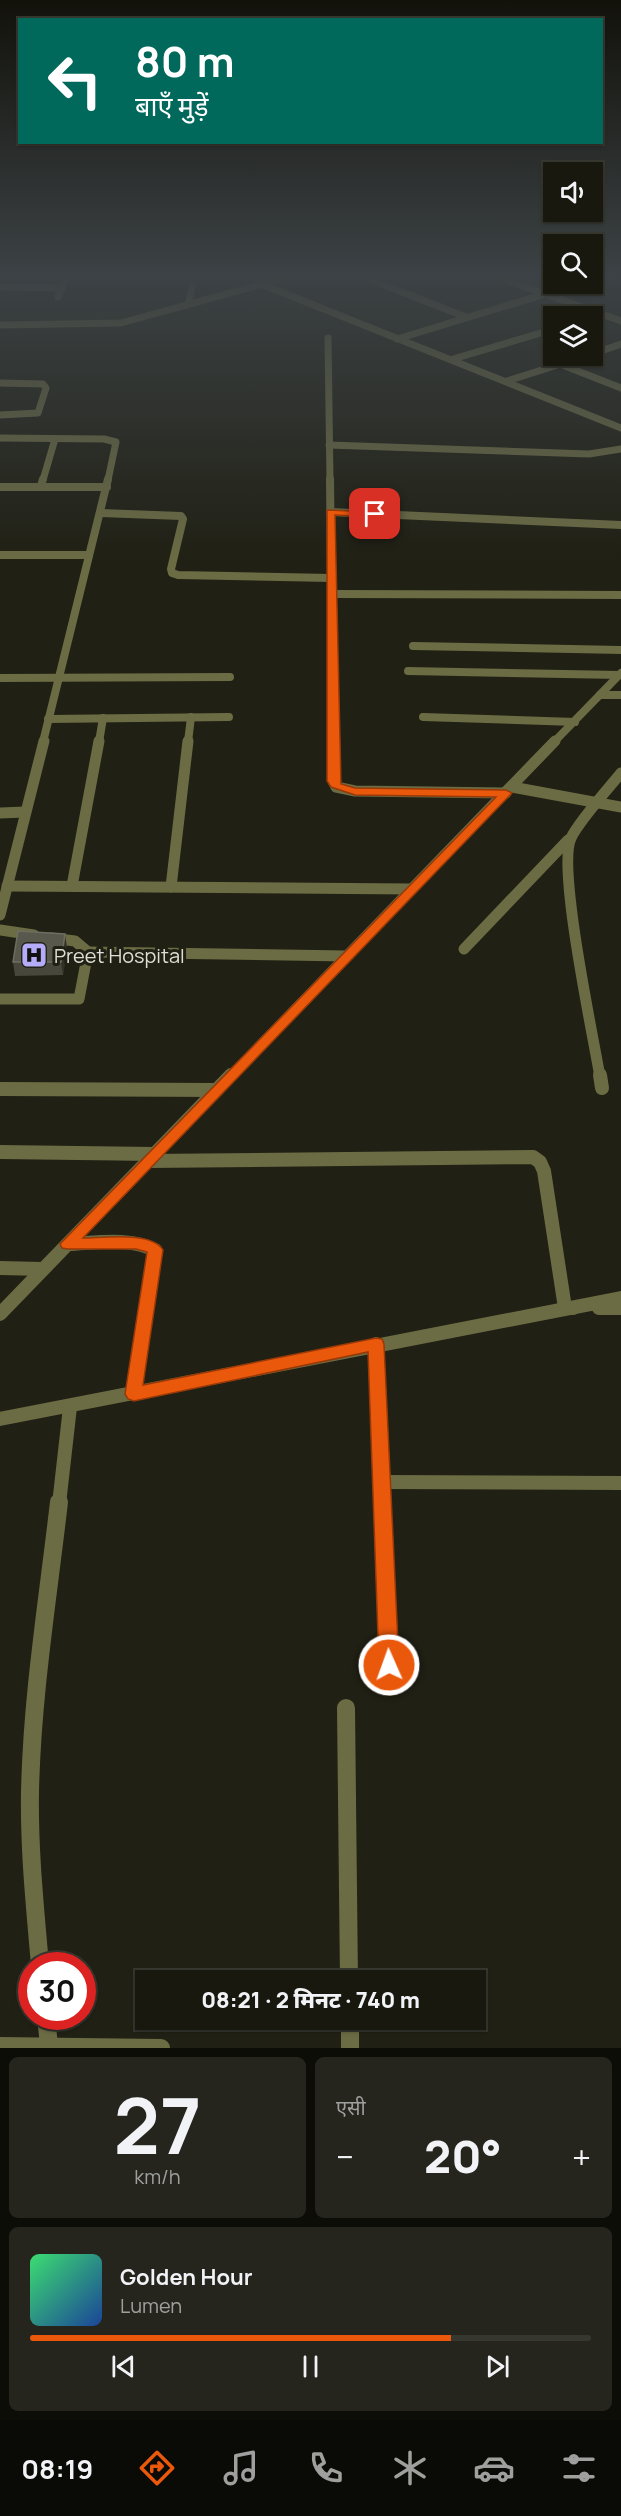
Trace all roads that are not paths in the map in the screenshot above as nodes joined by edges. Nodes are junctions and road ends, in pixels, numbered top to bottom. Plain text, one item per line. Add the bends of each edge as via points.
1 (328, 370) edge
2 (479, 370) edge
3 (543, 370) edge
4 (574, 370) edge
5 (507, 381) junction
6 (0, 383) edge
7 (621, 388) edge
8 (0, 415) edge
9 (621, 428) edge
10 (0, 438) edge
11 (55, 439) junction
12 (329, 445) junction
13 (621, 449) edge
14 (40, 486) junction
15 (0, 487) edge
16 (107, 487) junction
17 (330, 512) junction
18 (101, 513) junction
19 (621, 525) edge
20 (0, 555) edge
21 (89, 555) junction
22 (331, 578) junction
23 (331, 594) junction
24 (621, 595) edge
25 (413, 646) dead end
26 (621, 650) edge
27 (408, 671) dead end
28 (620, 674) edge
29 (230, 677) dead end
30 (0, 678) edge
31 (58, 678) junction
32 (600, 695) junction
33 (621, 695) edge
34 (190, 717) junction
35 (229, 717) dead end
36 (423, 717) dead end
37 (104, 718) junction
38 (48, 719) junction
39 (575, 722) junction
40 (621, 773) edge
41 (509, 790) junction
42 (595, 804) junction
43 (621, 807) edge
44 (0, 813) edge
45 (25, 813) junction
46 (571, 837) junction
47 (5, 872) edge
48 (7, 886) junction
49 (72, 886) junction
50 (171, 887) junction
51 (412, 889) junction
52 (0, 915) edge
53 (0, 930) edge
54 (464, 949) dead end
55 (88, 952) junction
56 (346, 956) junction
57 (0, 999) edge
58 (602, 1088) dead end
59 (0, 1089) edge
60 (217, 1090) junction
61 (0, 1152) edge
62 (151, 1158) junction
63 (68, 1244) junction
64 (0, 1268) edge
65 (43, 1269) junction
66 (621, 1298) edge
67 (565, 1308) junction
68 (621, 1308) edge
69 (0, 1314) edge
70 (376, 1344) junction
71 (134, 1394) junction
72 (70, 1407) junction
73 (0, 1419) edge
74 (383, 1482) junction
75 (621, 1483) edge
76 (390, 1687) dead end
77 (346, 1708) dead end
78 (39, 1952) edge
79 (349, 1970) edge
80 (47, 2030) edge
81 (350, 2030) edge
82 (0, 2046) edge
83 (49, 2046) junction
84 (136, 2048) edge
85 (161, 2048) edge
86 (350, 2048) edge

1 - 12 street
2 - 5 street
3 - 5 street
4 - 7 street
5 - 9 street
6 - 8 street via 43,384 46,388 38,413
10 - 11 street
11 - 14 street
11 - 16 street via 116,442
12 - 13 street via 577,454
12 - 17 street
14 - 15 street
14 - 16 street
16 - 18 street
17 - 19 street
17 - 22 street
18 - 21 street
18 - 22 street via 181,516 171,569 178,575
20 - 21 street
21 - 31 street
22 - 23 street
23 - 24 street
23 - 41 street via 336,787 355,791
25 - 26 street
27 - 28 street
28 - 32 street
29 - 31 street
30 - 31 street
31 - 38 street
32 - 33 street
32 - 39 street
34 - 35 street
34 - 37 street
34 - 50 street
36 - 39 street
37 - 38 street
37 - 49 street
38 - 45 street
39 - 41 street
40 - 42 street
41 - 42 street
41 - 51 street
42 - 43 street
42 - 46 street
44 - 45 street
45 - 47 street
46 - 54 street
46 - 58 street via 567,851 569,889
47 - 48 street
48 - 49 street
48 - 52 street
49 - 50 street
50 - 51 street
51 - 56 street
53 - 55 street via 75,941
55 - 56 street
55 - 57 street via 79,999
56 - 60 street
59 - 60 street
60 - 62 street
61 - 62 street
62 - 63 street
62 - 67 street via 533,1157 543,1171
63 - 65 street
63 - 71 street via 136,1244 155,1250
64 - 65 street
65 - 69 street
66 - 67 street
67 - 68 street
67 - 70 street
70 - 71 street
70 - 74 street
71 - 72 street
72 - 73 street
72 - 78 street via 33,1725 30,1857
74 - 75 street
74 - 76 street
77 - 79 street
80 - 83 street
81 - 86 street
82 - 83 street
83 - 84 street
84 - 85 street

